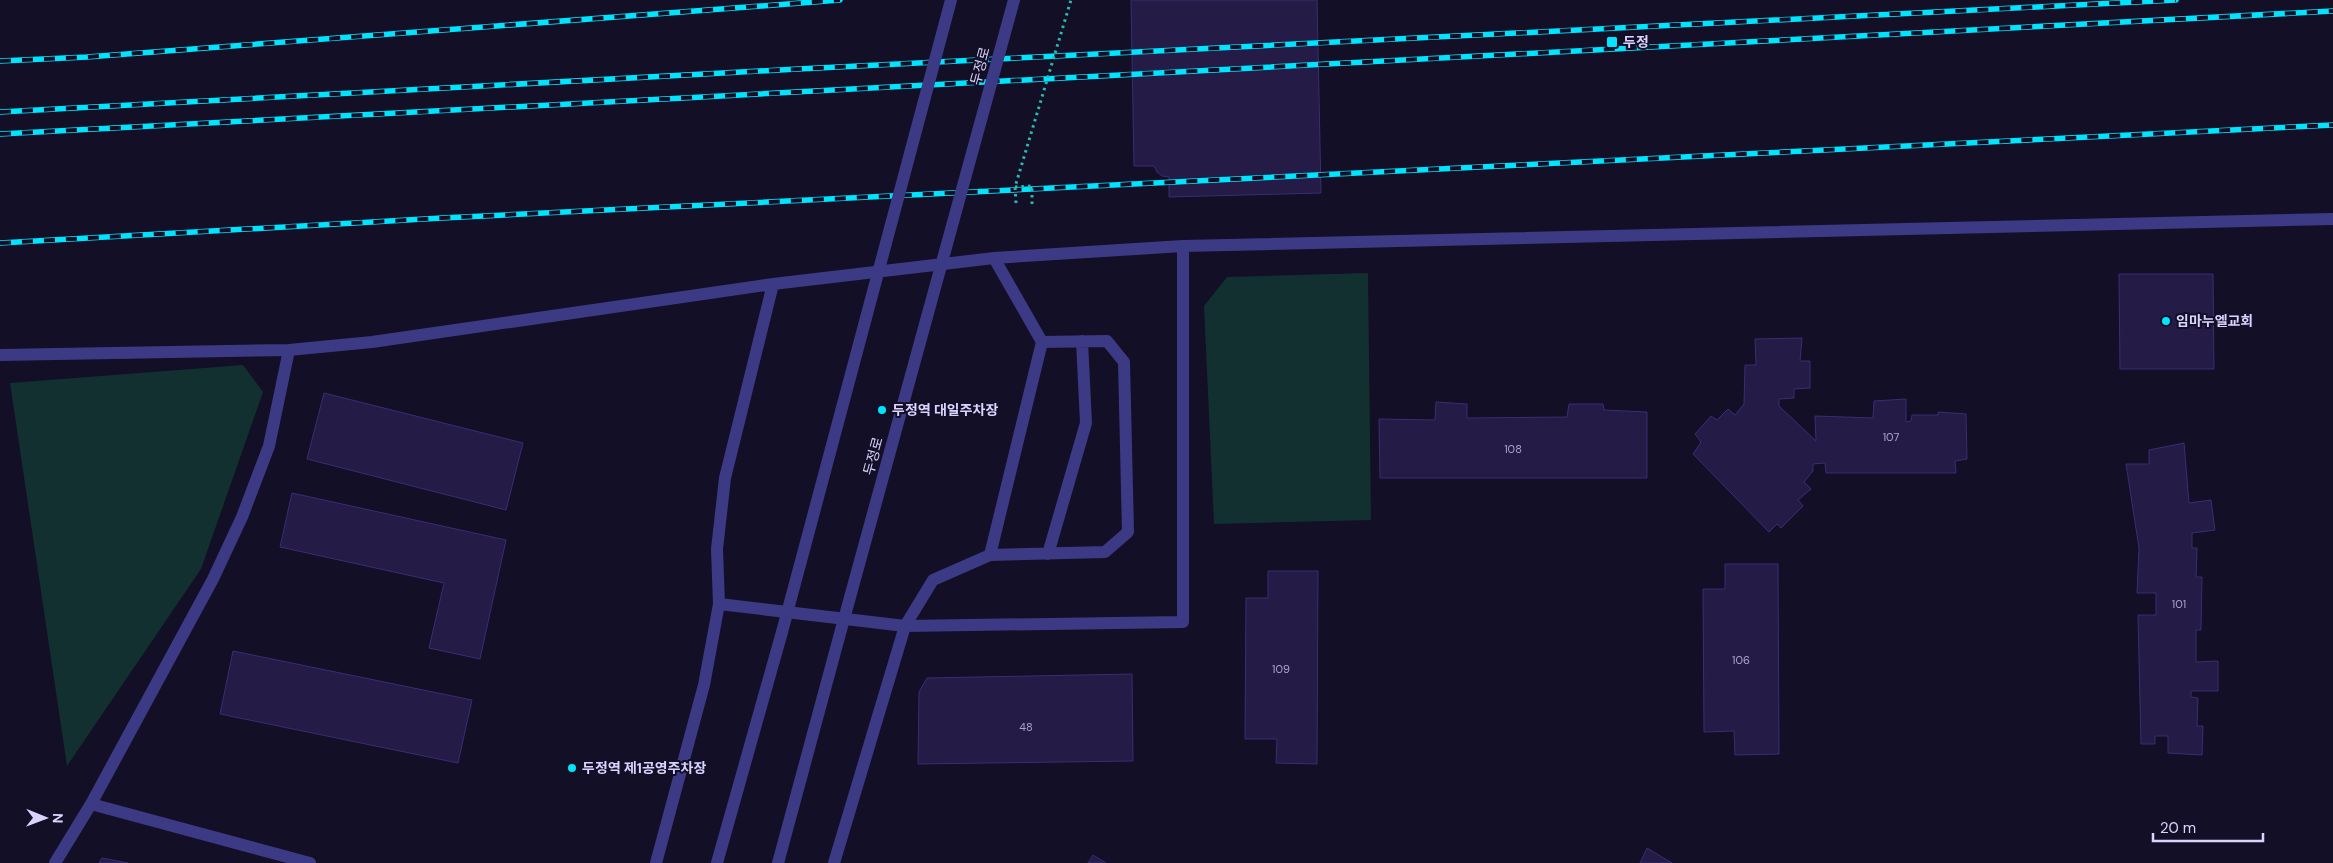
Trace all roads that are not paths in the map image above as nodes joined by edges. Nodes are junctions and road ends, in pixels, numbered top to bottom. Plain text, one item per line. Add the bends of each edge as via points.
1 (951, 0) edge
2 (1014, 0) edge
3 (2333, 219) edge
4 (1183, 246) junction
5 (994, 258) junction
6 (772, 284) junction
7 (1042, 342) junction
8 (1082, 342) junction
9 (289, 350) junction
10 (0, 355) edge
11 (1048, 554) junction
12 (990, 555) junction
13 (719, 604) junction
14 (905, 626) junction
15 (92, 804) junction
16 (55, 863) edge
17 (310, 863) edge
18 (656, 863) edge
19 (718, 863) edge
20 (778, 863) edge
21 (834, 863) edge

1 - 19 street, bridge
2 - 20 street, 두정로, bridge
3 - 4 street
4 - 5 street
4 - 14 street via 1183,622
5 - 6 street
5 - 7 street
6 - 9 street via 372,342
6 - 13 street via 724,478 717,550
7 - 8 street
7 - 12 street
8 - 11 street via 1086,423
8 - 11 street via 1107,341 1124,362 1128,532 1105,552
9 - 10 street
9 - 15 street via 269,446 242,517 213,579
11 - 12 street
12 - 14 street via 933,580
13 - 14 street
13 - 18 street via 704,685
14 - 21 street
15 - 16 street
15 - 17 street

